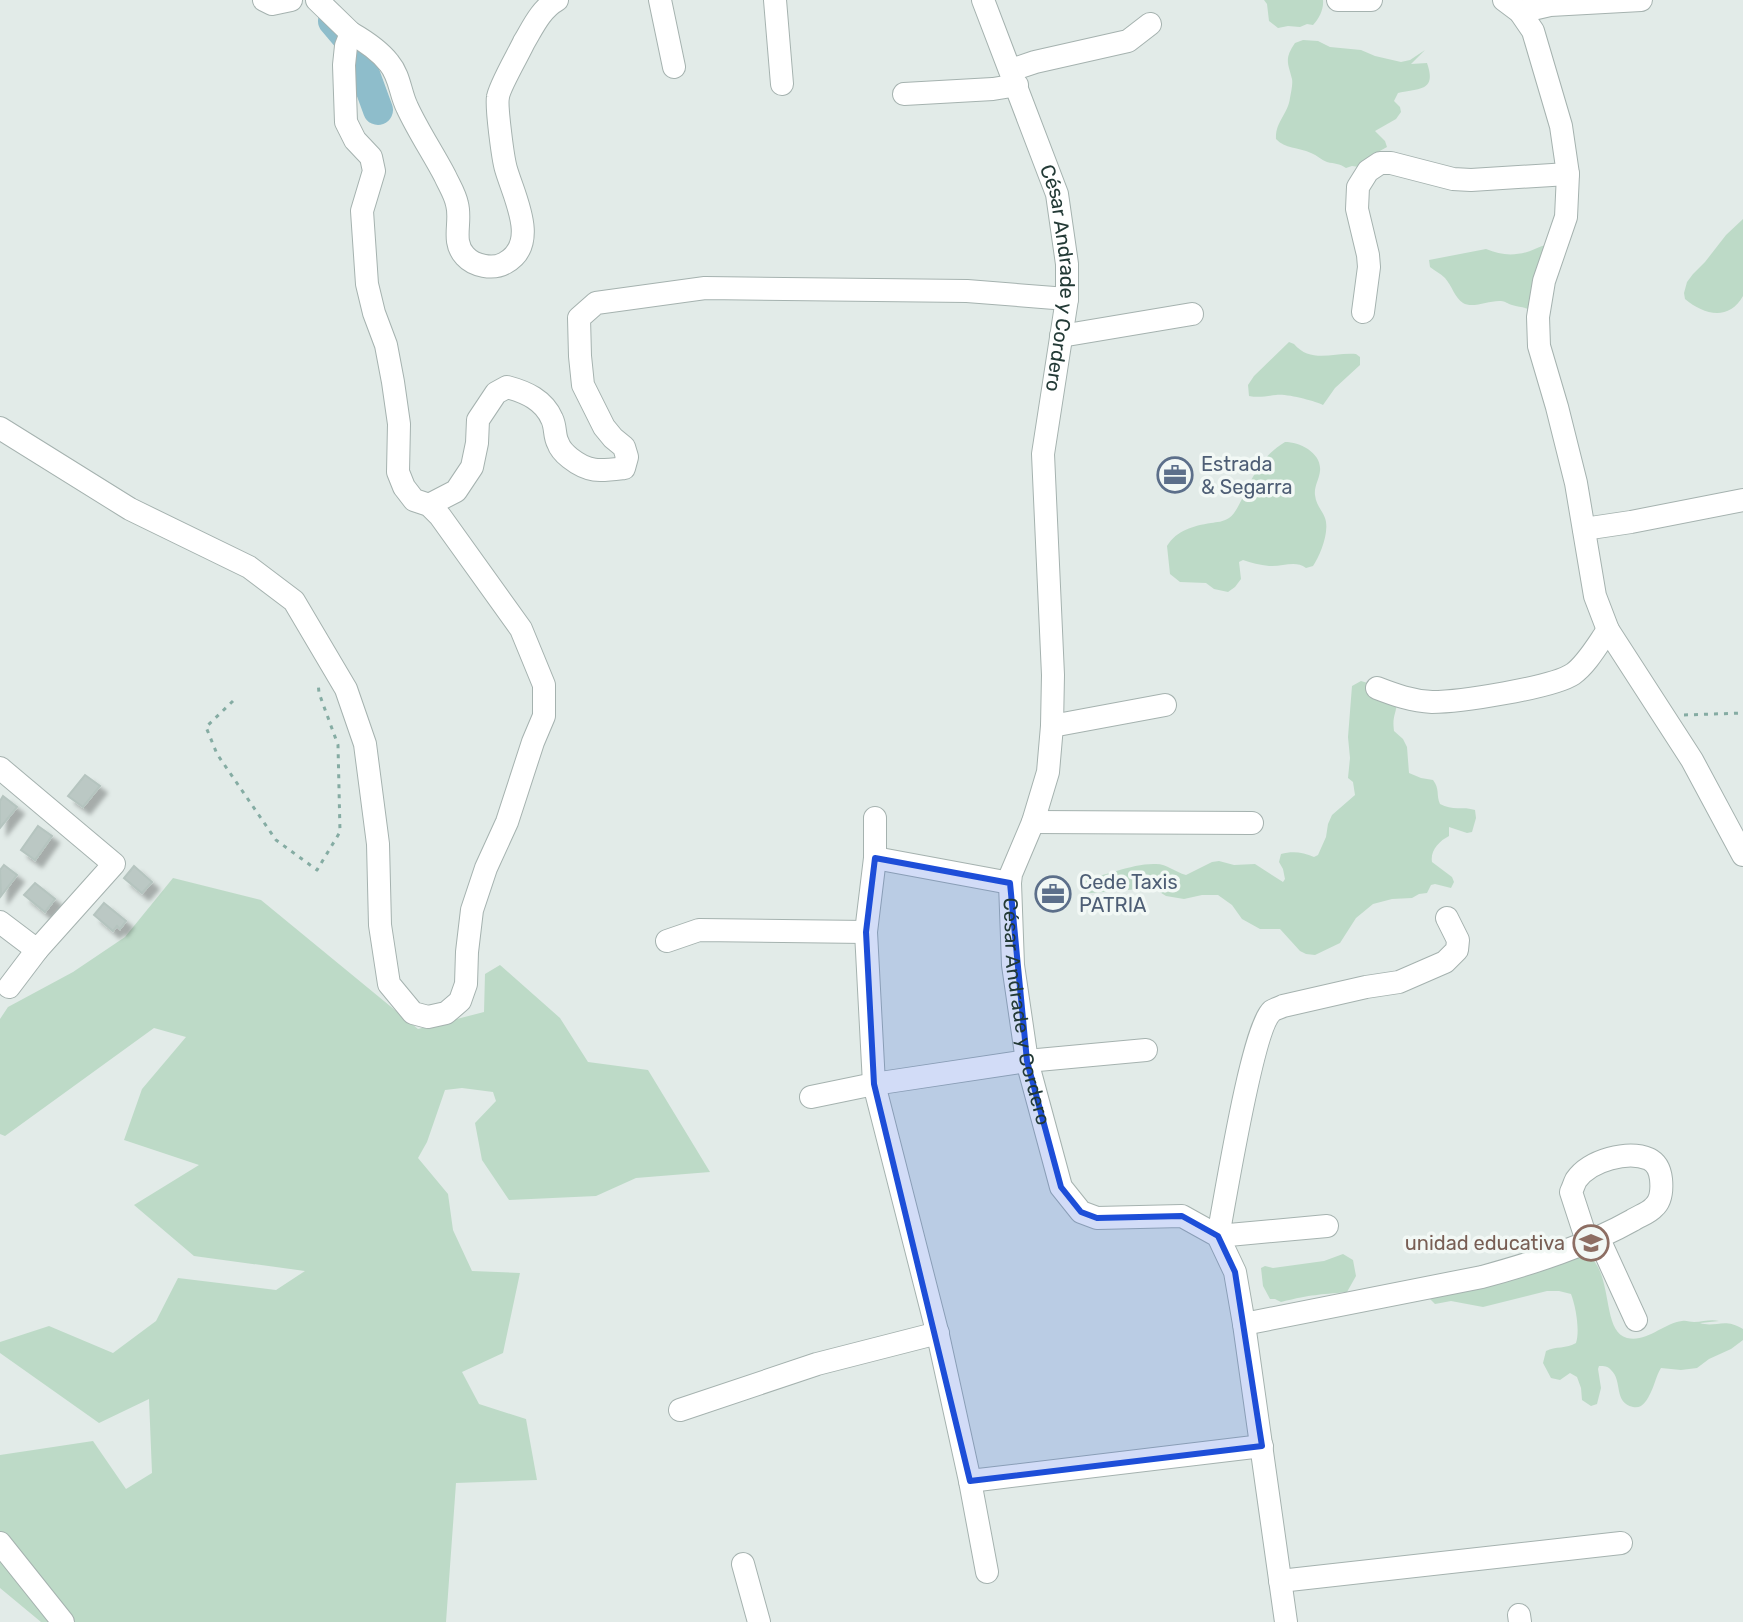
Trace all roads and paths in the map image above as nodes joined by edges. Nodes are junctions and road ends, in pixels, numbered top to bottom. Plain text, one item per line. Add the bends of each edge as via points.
1 (264, 0) edge
2 (291, 0) edge
3 (317, 0) edge
4 (557, 0) edge
5 (660, 0) edge
6 (775, 0) edge
7 (983, 0) edge
8 (1338, 0) edge
9 (1371, 0) edge
10 (1641, 0) edge
11 (1512, 4) edge
12 (1150, 24) dead end
13 (351, 33) junction
14 (674, 67) dead end
15 (1014, 78) junction
16 (782, 84) dead end
17 (904, 94) dead end
18 (1568, 174) junction
19 (1067, 299) junction
20 (1363, 312) dead end
21 (1192, 314) dead end
22 (1061, 336) junction
23 (0, 428) edge
24 (1743, 500) edge
25 (429, 505) junction
26 (1584, 529) junction
27 (1608, 630) junction
28 (317, 678) dead end
29 (1377, 688) dead end
30 (233, 701) dead end
31 (1165, 705) dead end
32 (1743, 713) edge
33 (1664, 716) junction
34 (1052, 726) junction
35 (0, 768) edge
36 (875, 818) dead end
37 (1033, 822) junction
38 (1252, 823) dead end
39 (1743, 855) edge
40 (875, 858) junction
41 (1010, 883) junction
42 (1447, 918) dead end
43 (0, 922) edge
44 (866, 932) junction
45 (667, 941) dead end
46 (37, 950) junction
47 (9, 987) dead end
48 (1146, 1050) dead end
49 (1027, 1061) junction
50 (874, 1084) junction
51 (811, 1097) dead end
52 (1327, 1226) dead end
53 (1218, 1236) junction
54 (1636, 1320) dead end
55 (1244, 1324) junction
56 (938, 1333) junction
57 (680, 1410) dead end
58 (1262, 1446) junction
59 (970, 1481) junction
60 (0, 1543) edge
61 (1621, 1543) dead end
62 (743, 1564) dead end
63 (987, 1572) dead end
64 (1280, 1581) junction
65 (63, 1622) edge
66 (759, 1622) edge
67 (1286, 1622) edge

1 - 2 street
3 - 13 street
4 - 13 street via 538,18 498,96 505,166 521,213 522,234 513,256 493,266 477,264 460,248 457,200 406,105 391,64
5 - 14 street
6 - 16 street
7 - 15 street, César Andrade y Cordero
8 - 9 street
10 - 11 street
11 - 18 street via 1533,31 1561,126
12 - 15 street via 1128,41 1035,62
13 - 25 street via 344,65 346,122 371,157 374,171 362,211 367,284 393,382 398,472 414,500
15 - 17 street via 993,89
15 - 19 street, César Andrade y Cordero via 1057,194
18 - 20 street via 1453,179 1391,163 1368,171 1358,187 1357,209 1369,267
18 - 26 street via 1566,217 1544,281 1539,346
19 - 22 street, César Andrade y Cordero
19 - 25 street via 967,291 746,287 596,303 579,318 583,385 604,427 624,447 624,468 591,470 579,465 556,442 552,418 540,402 507,387 496,393 478,420 472,467 456,491
21 - 22 street
22 - 34 street, César Andrade y Cordero via 1043,454
23 - 25 street via 130,509 249,567 294,601 346,689 365,744 389,984 413,1013 428,1017 446,1013 460,1001 472,910 544,716 544,685 521,629
24 - 26 street
26 - 27 street via 1595,596
27 - 29 street via 1573,674 1555,681 1433,702
27 - 33 street
28 - 30 path via 338,745 340,832 317,870 276,840 217,754 206,727
31 - 34 street
32 - 33 path
33 - 39 street
34 - 37 street, César Andrade y Cordero via 1048,772
35 - 46 street via 114,864
36 - 40 street
37 - 38 street
37 - 41 street, César Andrade y Cordero
40 - 41 street
40 - 44 street
41 - 49 street, César Andrade y Cordero via 1013,965
42 - 53 street via 1458,940 1457,950 1445,962 1399,982 1271,1012 1260,1031
43 - 46 street
44 - 45 street via 699,930
44 - 50 street
46 - 47 street
48 - 49 street
49 - 50 street
49 - 53 street, César Andrade y Cordero via 1061,1187 1081,1212 1097,1218 1182,1216
50 - 51 street
50 - 56 street
52 - 53 street
53 - 55 street via 1235,1272
54 - 55 street via 1592,1239 1482,1277
55 - 58 street
56 - 57 street via 817,1364
56 - 59 street
58 - 59 street
58 - 64 street
59 - 63 street
60 - 65 street
61 - 64 street
62 - 66 street
64 - 67 street

